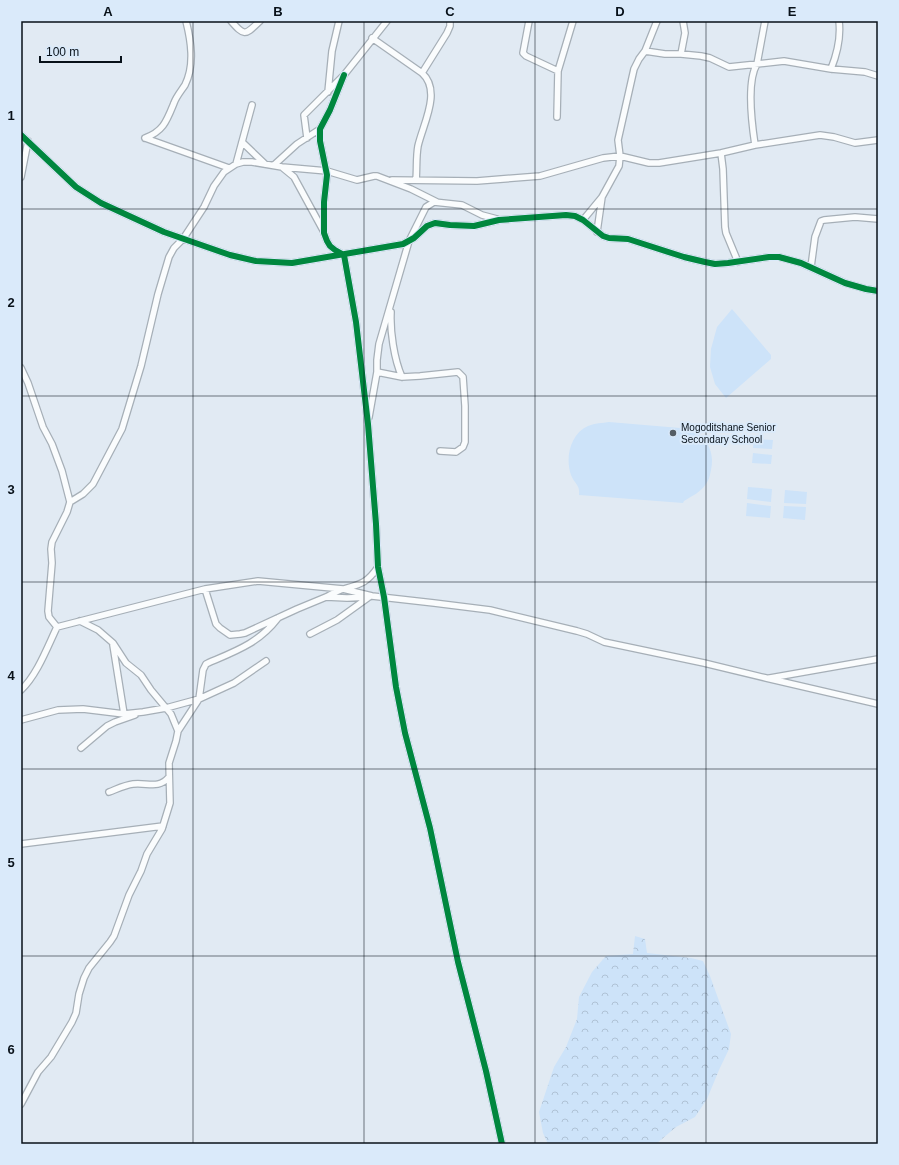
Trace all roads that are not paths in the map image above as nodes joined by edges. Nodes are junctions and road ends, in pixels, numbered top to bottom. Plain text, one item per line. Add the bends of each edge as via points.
1 (186, 21) edge
2 (231, 21) edge
3 (260, 21) edge
4 (339, 21) edge
5 (387, 21) edge
6 (450, 21) edge
7 (529, 21) edge
8 (573, 21) edge
9 (658, 21) edge
10 (683, 21) edge
11 (765, 21) edge
12 (839, 21) edge
13 (372, 38) junction
14 (645, 51) junction
15 (682, 54) junction
16 (757, 64) junction
17 (831, 69) junction
18 (558, 71) junction
19 (422, 73) junction
20 (344, 75) junction
21 (878, 76) edge
22 (328, 92) junction
23 (252, 105) dead end
24 (557, 117) dead end
25 (320, 129) junction
26 (21, 135) edge
27 (306, 138) junction
28 (878, 140) edge
29 (28, 141) junction
30 (242, 142) junction
31 (755, 145) junction
32 (721, 153) junction
33 (620, 156) junction
34 (236, 164) junction
35 (266, 164) junction
36 (274, 165) junction
37 (282, 167) junction
38 (229, 168) junction
39 (327, 171) junction
40 (21, 176) edge
41 (416, 180) junction
42 (388, 181) junction
43 (602, 198) junction
44 (437, 202) junction
45 (878, 219) edge
46 (499, 220) junction
47 (583, 220) junction
48 (597, 232) junction
49 (324, 233) junction
50 (183, 238) junction
51 (409, 241) junction
52 (344, 255) junction
53 (738, 262) junction
54 (812, 268) junction
55 (878, 291) edge
56 (391, 304) junction
57 (21, 368) edge
58 (377, 372) junction
59 (402, 377) junction
60 (368, 424) junction
61 (440, 451) dead end
62 (70, 502) junction
63 (378, 567) junction
64 (205, 589) junction
65 (343, 589) junction
66 (370, 596) junction
67 (326, 597) junction
68 (384, 597) junction
69 (278, 618) junction
70 (80, 621) junction
71 (57, 627) junction
72 (310, 634) dead end
73 (113, 643) junction
74 (878, 659) edge
75 (266, 661) dead end
76 (766, 678) junction
77 (21, 690) edge
78 (199, 699) junction
79 (878, 704) edge
80 (166, 708) junction
81 (143, 712) junction
82 (124, 714) junction
83 (21, 720) edge
84 (178, 731) junction
85 (81, 748) dead end
86 (169, 777) junction
87 (109, 792) dead end
88 (163, 826) junction
89 (21, 844) edge
90 (21, 1104) edge
91 (502, 1144) edge

1 - 38 street via 191,42 188,77 164,124 145,138
2 - 3 street via 244,32
4 - 22 street via 332,51
5 - 13 street
6 - 19 street via 447,33
7 - 18 street via 523,53
8 - 18 street
9 - 14 street
10 - 15 street via 685,33
11 - 16 street
12 - 17 street via 836,56
13 - 19 street
13 - 20 street
14 - 15 street
14 - 33 street via 634,69 618,140
15 - 16 street via 710,58 729,67
16 - 17 street via 784,62
16 - 31 street via 751,98
17 - 21 street via 865,72
18 - 24 street
19 - 41 street via 428,79 431,100 418,146
20 - 22 street
20 - 25 street
22 - 27 street via 304,115
23 - 30 street
25 - 27 street
25 - 39 street
26 - 29 street
27 - 36 street
28 - 31 street via 855,143 820,136
29 - 40 street
29 - 50 street via 76,187 101,203
30 - 34 street
30 - 35 street
31 - 32 street
32 - 33 street via 654,163
32 - 53 street via 725,227
33 - 41 street via 599,158 540,176 477,181
33 - 43 street via 619,166
34 - 35 street
34 - 38 street
35 - 36 street
36 - 37 street
37 - 39 street
37 - 49 street via 294,177
38 - 50 street via 214,186 204,207
39 - 42 street via 353,179 374,176
39 - 49 street
41 - 42 street
42 - 44 street
43 - 47 street
43 - 48 street
44 - 46 street via 462,206
44 - 51 street via 426,207
45 - 54 street via 855,217 821,221 815,237
46 - 47 street via 566,215
46 - 51 street via 474,226 435,223 427,226
47 - 48 street
48 - 53 street via 609,238 628,239 705,262
49 - 52 street via 330,246
50 - 52 street via 230,255 265,262 292,263
50 - 62 street via 168,257 122,429 93,484
51 - 52 street
51 - 56 street
52 - 60 street via 356,322
53 - 54 street via 779,257
54 - 55 street via 845,283
56 - 58 street via 379,344
56 - 59 street via 390,324
57 - 62 street via 62,471
58 - 59 street
58 - 60 street
59 - 61 street via 456,372 463,377 465,442 456,452
60 - 63 street
62 - 71 street via 51,546 48,611 49,617
63 - 65 street via 361,584
63 - 68 street
64 - 65 street via 262,581
64 - 69 street via 216,624 230,635 246,633
64 - 70 street
65 - 66 street
65 - 67 street
66 - 67 street
66 - 68 street
66 - 72 street via 337,620
67 - 69 street
68 - 76 street via 490,610 577,631 604,642
68 - 91 street via 405,733 430,828 458,962
69 - 78 street via 268,631 248,646 206,664
70 - 71 street
70 - 73 street via 98,630
71 - 77 street via 34,674
73 - 80 street via 126,663 141,675
73 - 82 street
74 - 76 street
75 - 78 street via 234,683
76 - 79 street
78 - 80 street
78 - 84 street
80 - 81 street
80 - 84 street via 173,717
81 - 82 street
81 - 85 street via 107,726
82 - 83 street via 83,709 58,710
84 - 86 street via 169,763
86 - 87 street via 156,784 131,784
86 - 88 street via 170,803
88 - 89 street
88 - 90 street via 147,854 114,936 89,968 81,984 75,1017 51,1057 38,1072

